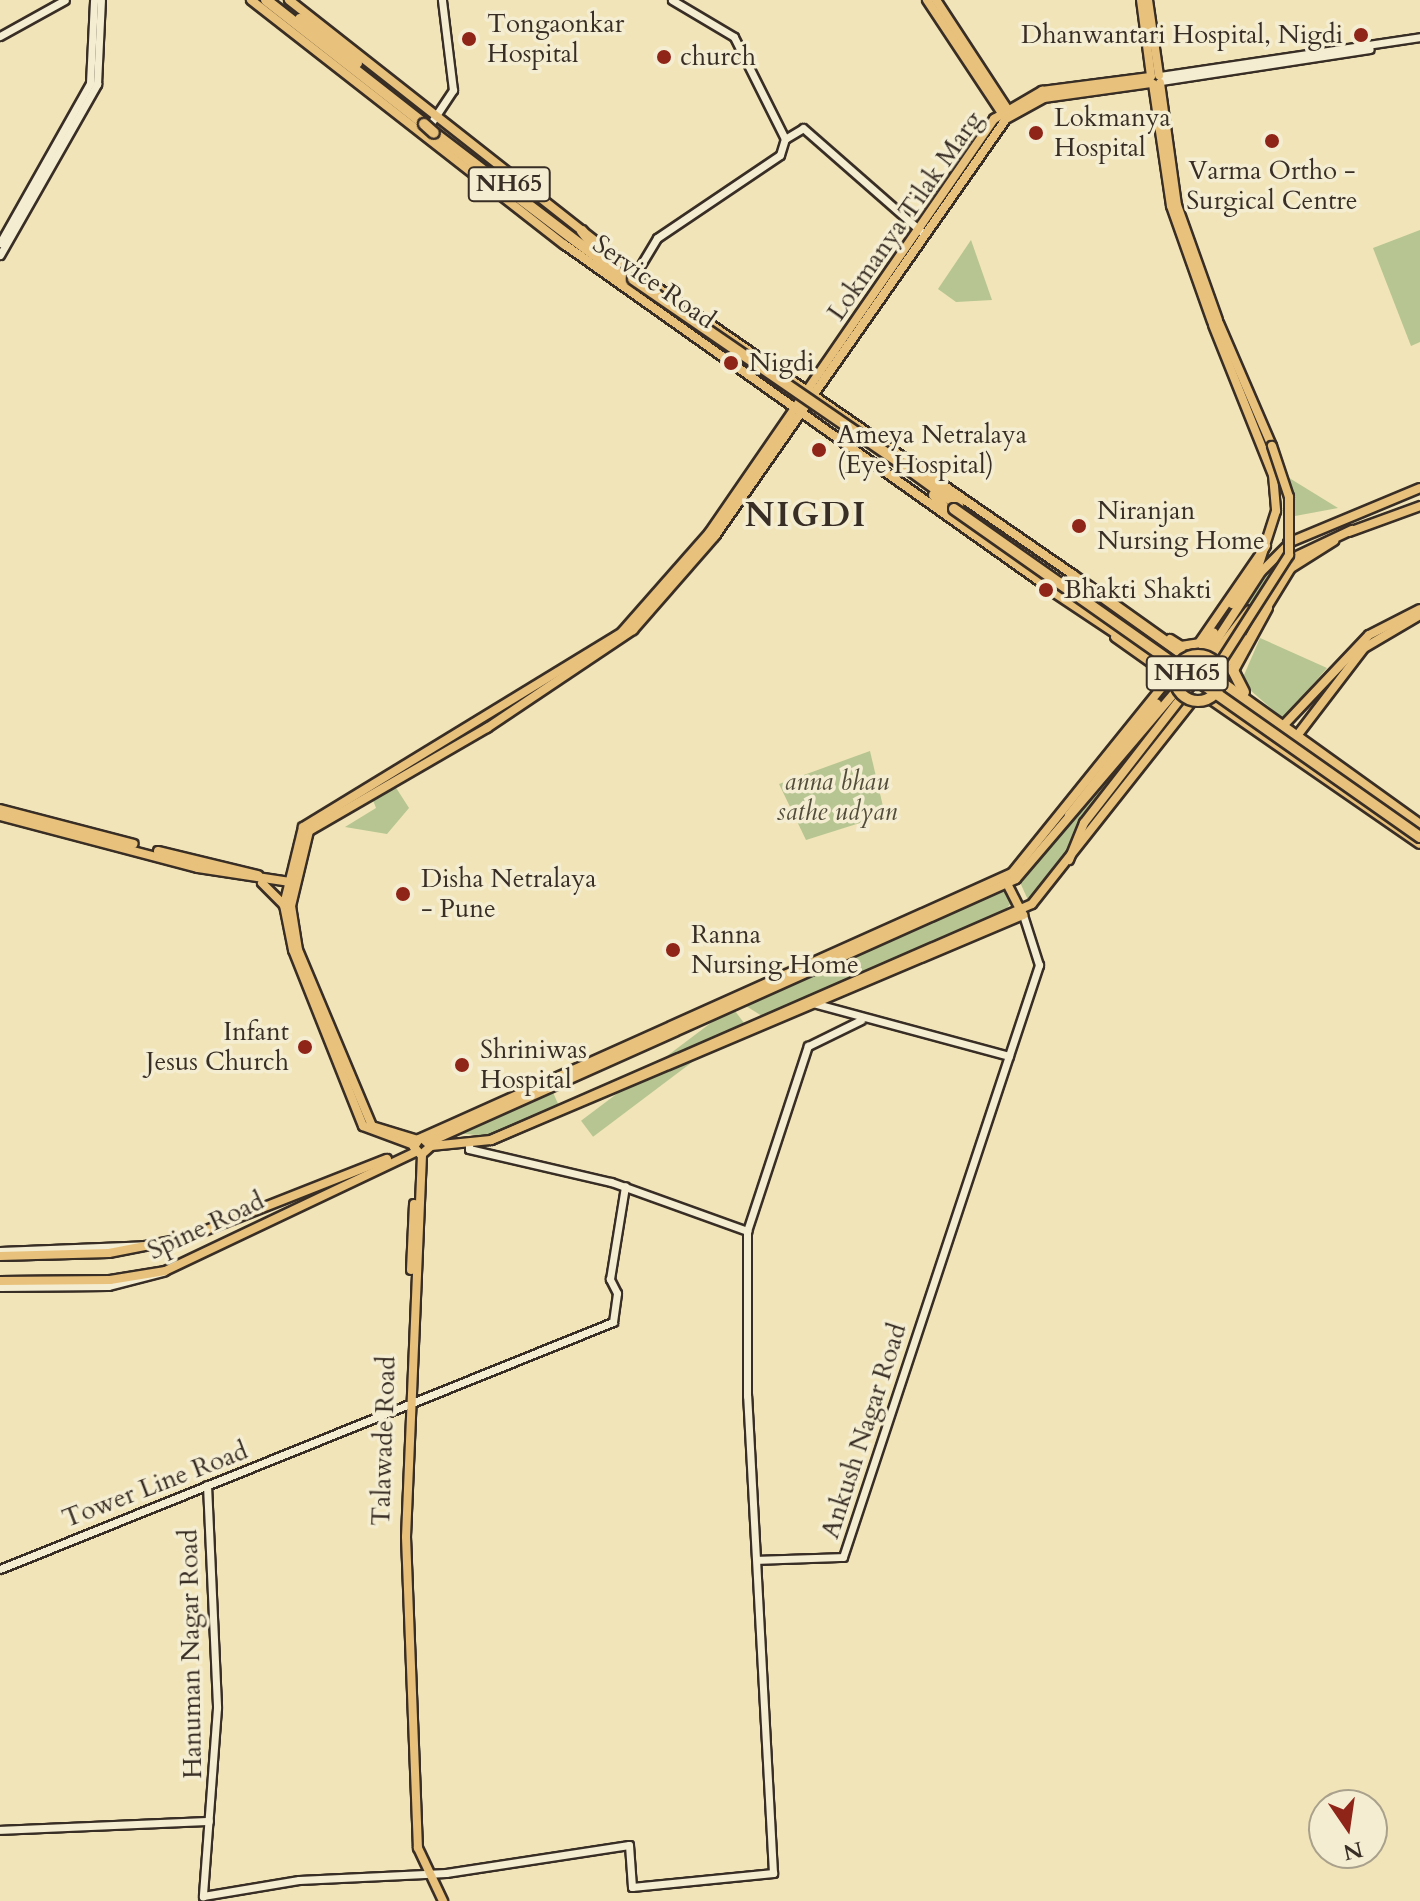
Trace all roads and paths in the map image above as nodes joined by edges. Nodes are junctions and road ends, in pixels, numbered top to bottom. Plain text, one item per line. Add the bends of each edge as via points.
1 (54, 0) edge
2 (65, 0) edge
3 (251, 0) edge
4 (266, 0) edge
5 (277, 0) edge
6 (289, 0) edge
7 (442, 0) edge
8 (672, 0) edge
9 (927, 0) edge
10 (936, 0) edge
11 (1141, 0) edge
12 (1148, 0) edge
13 (95, 1) edge
14 (39, 11) junction
15 (316, 21) junction
16 (302, 24) junction
17 (0, 34) edge
18 (1420, 39) edge
19 (309, 45) junction
20 (1156, 79) junction
21 (1007, 114) junction
22 (431, 126) junction
23 (785, 139) junction
24 (921, 231) junction
25 (581, 236) junction
26 (567, 242) junction
27 (0, 243) edge
28 (0, 255) edge
29 (633, 277) junction
30 (1216, 322) junction
31 (810, 393) junction
32 (800, 408) junction
33 (1420, 488) edge
34 (956, 506) junction
35 (1420, 506) edge
36 (1352, 530) junction
37 (1290, 543) junction
38 (1267, 547) junction
39 (1072, 575) junction
40 (1055, 592) junction
41 (1266, 609) junction
42 (1420, 609) edge
43 (1420, 615) edge
44 (1195, 652) junction
45 (1220, 673) junction
46 (1175, 676) junction
47 (1210, 698) junction
48 (1193, 700) junction
49 (1311, 704) junction
50 (1308, 721) junction
51 (1277, 722) junction
52 (1297, 736) junction
53 (1270, 741) junction
54 (1313, 749) junction
55 (1285, 752) junction
56 (0, 809) edge
57 (0, 816) edge
58 (1420, 828) edge
59 (1056, 831) junction
60 (1420, 837) edge
61 (1420, 843) edge
62 (1068, 865) junction
63 (260, 881) junction
64 (1006, 881) junction
65 (289, 882) junction
66 (284, 905) junction
67 (1021, 912) junction
68 (813, 1003) junction
69 (861, 1020) junction
70 (1009, 1056) junction
71 (491, 1140) junction
72 (469, 1143) junction
73 (420, 1147) junction
74 (392, 1160) junction
75 (625, 1186) junction
76 (747, 1231) junction
77 (151, 1245) junction
78 (0, 1254) edge
79 (165, 1271) junction
80 (0, 1284) edge
81 (408, 1406) junction
82 (207, 1485) junction
83 (757, 1560) junction
84 (0, 1569) edge
85 (209, 1821) junction
86 (0, 1830) edge
87 (431, 1873) junction
88 (443, 1901) edge

1 - 14 street
2 - 14 street
3 - 19 main road
4 - 16 highway, NH65
5 - 16 highway, NH65
6 - 15 main road
7 - 22 street via 453,90
8 - 23 street via 734,37
9 - 21 main road
10 - 21 main road
11 - 20 main road
12 - 20 main road
13 - 27 street via 90,83
13 - 28 street via 97,84
14 - 17 street
15 - 16 highway
15 - 22 main road
16 - 19 highway
16 - 22 highway, NH65
18 - 20 street
19 - 22 main road
20 - 21 main road, Lokmanya Tilak Marg via 1042,91
20 - 30 main road via 1171,206
21 - 24 main road, Lokmanya Tilak Marg
22 - 25 highway, NH65
22 - 26 highway, NH65
23 - 24 street via 803,128
23 - 29 street via 780,155 657,238
24 - 31 main road, Lokmanya Tilak Marg
25 - 29 main road
25 - 29 highway, NH65
26 - 29 highway, NH65
26 - 32 main road, Service Road
29 - 31 main road
29 - 34 highway, NH65, bridge
30 - 38 main road via 1271,466 1277,504
30 - 45 main road, bridge via 1289,497 1289,555
31 - 32 main road, Lokmanya Tilak Marg
31 - 34 main road
32 - 34 main road, Service Road
32 - 65 main road, Lokmanya Tilak Marg via 700,545 622,632 484,722 314,817 303,827
33 - 37 main road
34 - 39 main road
34 - 40 main road, Service Road
34 - 58 highway, NH65, bridge
34 - 60 highway, NH65, bridge
35 - 36 main road
36 - 41 main road via 1291,568
36 - 62 main road via 1283,564 1206,673 1084,823
37 - 38 main road
37 - 59 main road via 1261,572 1209,652
38 - 44 main road
38 - 44 main road
39 - 44 main road
39 - 44 highway
40 - 46 highway
40 - 64 main road, Service Road via 1166,677 1161,691
41 - 45 main road
41 - 51 highway via 1233,676
42 - 49 main road via 1369,635
43 - 49 main road via 1364,648
44 - 45 highway, bridge
44 - 46 highway, bridge
45 - 47 highway, bridge
45 - 51 highway
46 - 48 highway, bridge
46 - 59 main road
47 - 48 highway, bridge
47 - 53 highway
48 - 62 main road
49 - 50 main road
49 - 51 main road
50 - 52 main road
50 - 54 main road
51 - 52 highway
51 - 53 main road
52 - 54 highway
52 - 55 main road
53 - 55 highway
54 - 58 highway, NH65
55 - 61 highway
56 - 65 main road
57 - 63 main road
59 - 64 main road
62 - 67 main road via 1041,899
63 - 65 main road
63 - 66 main road
64 - 67 main road
64 - 73 main road, Spine Road
65 - 66 main road
65 - 73 main road via 298,950 367,1115 376,1128
66 - 73 main road via 293,950 359,1119 373,1135
67 - 68 main road
67 - 70 street via 1040,960
67 - 71 main road
68 - 69 street
68 - 71 main road
69 - 70 street
69 - 76 street via 808,1046
70 - 83 street, Ankush Nagar Road via 843,1557
71 - 72 main road
72 - 73 main road
72 - 75 street via 469,1149
73 - 74 main road, Spine Road
73 - 81 main road, Talawade Road
74 - 77 main road, Spine Road via 207,1231
74 - 79 main road, Spine Road
75 - 76 street
75 - 81 street, Tower Line Road via 610,1279 617,1293 613,1322
76 - 83 street
77 - 78 main road, Spine Road
77 - 78 street, Spine Road
79 - 80 main road, Spine Road via 110,1280
79 - 80 street, Spine Road via 122,1284
81 - 82 street, Tower Line Road
81 - 87 main road, Talawade Road via 403,1540 418,1848
82 - 84 street, Tower Line Road
82 - 85 street, Hanuman Nagar Road via 217,1708
83 - 87 street via 773,1873 632,1887 629,1845
85 - 86 street
85 - 87 street, Hanuman Nagar Road via 207,1897 290,1881
87 - 88 main road, Talawade Road

